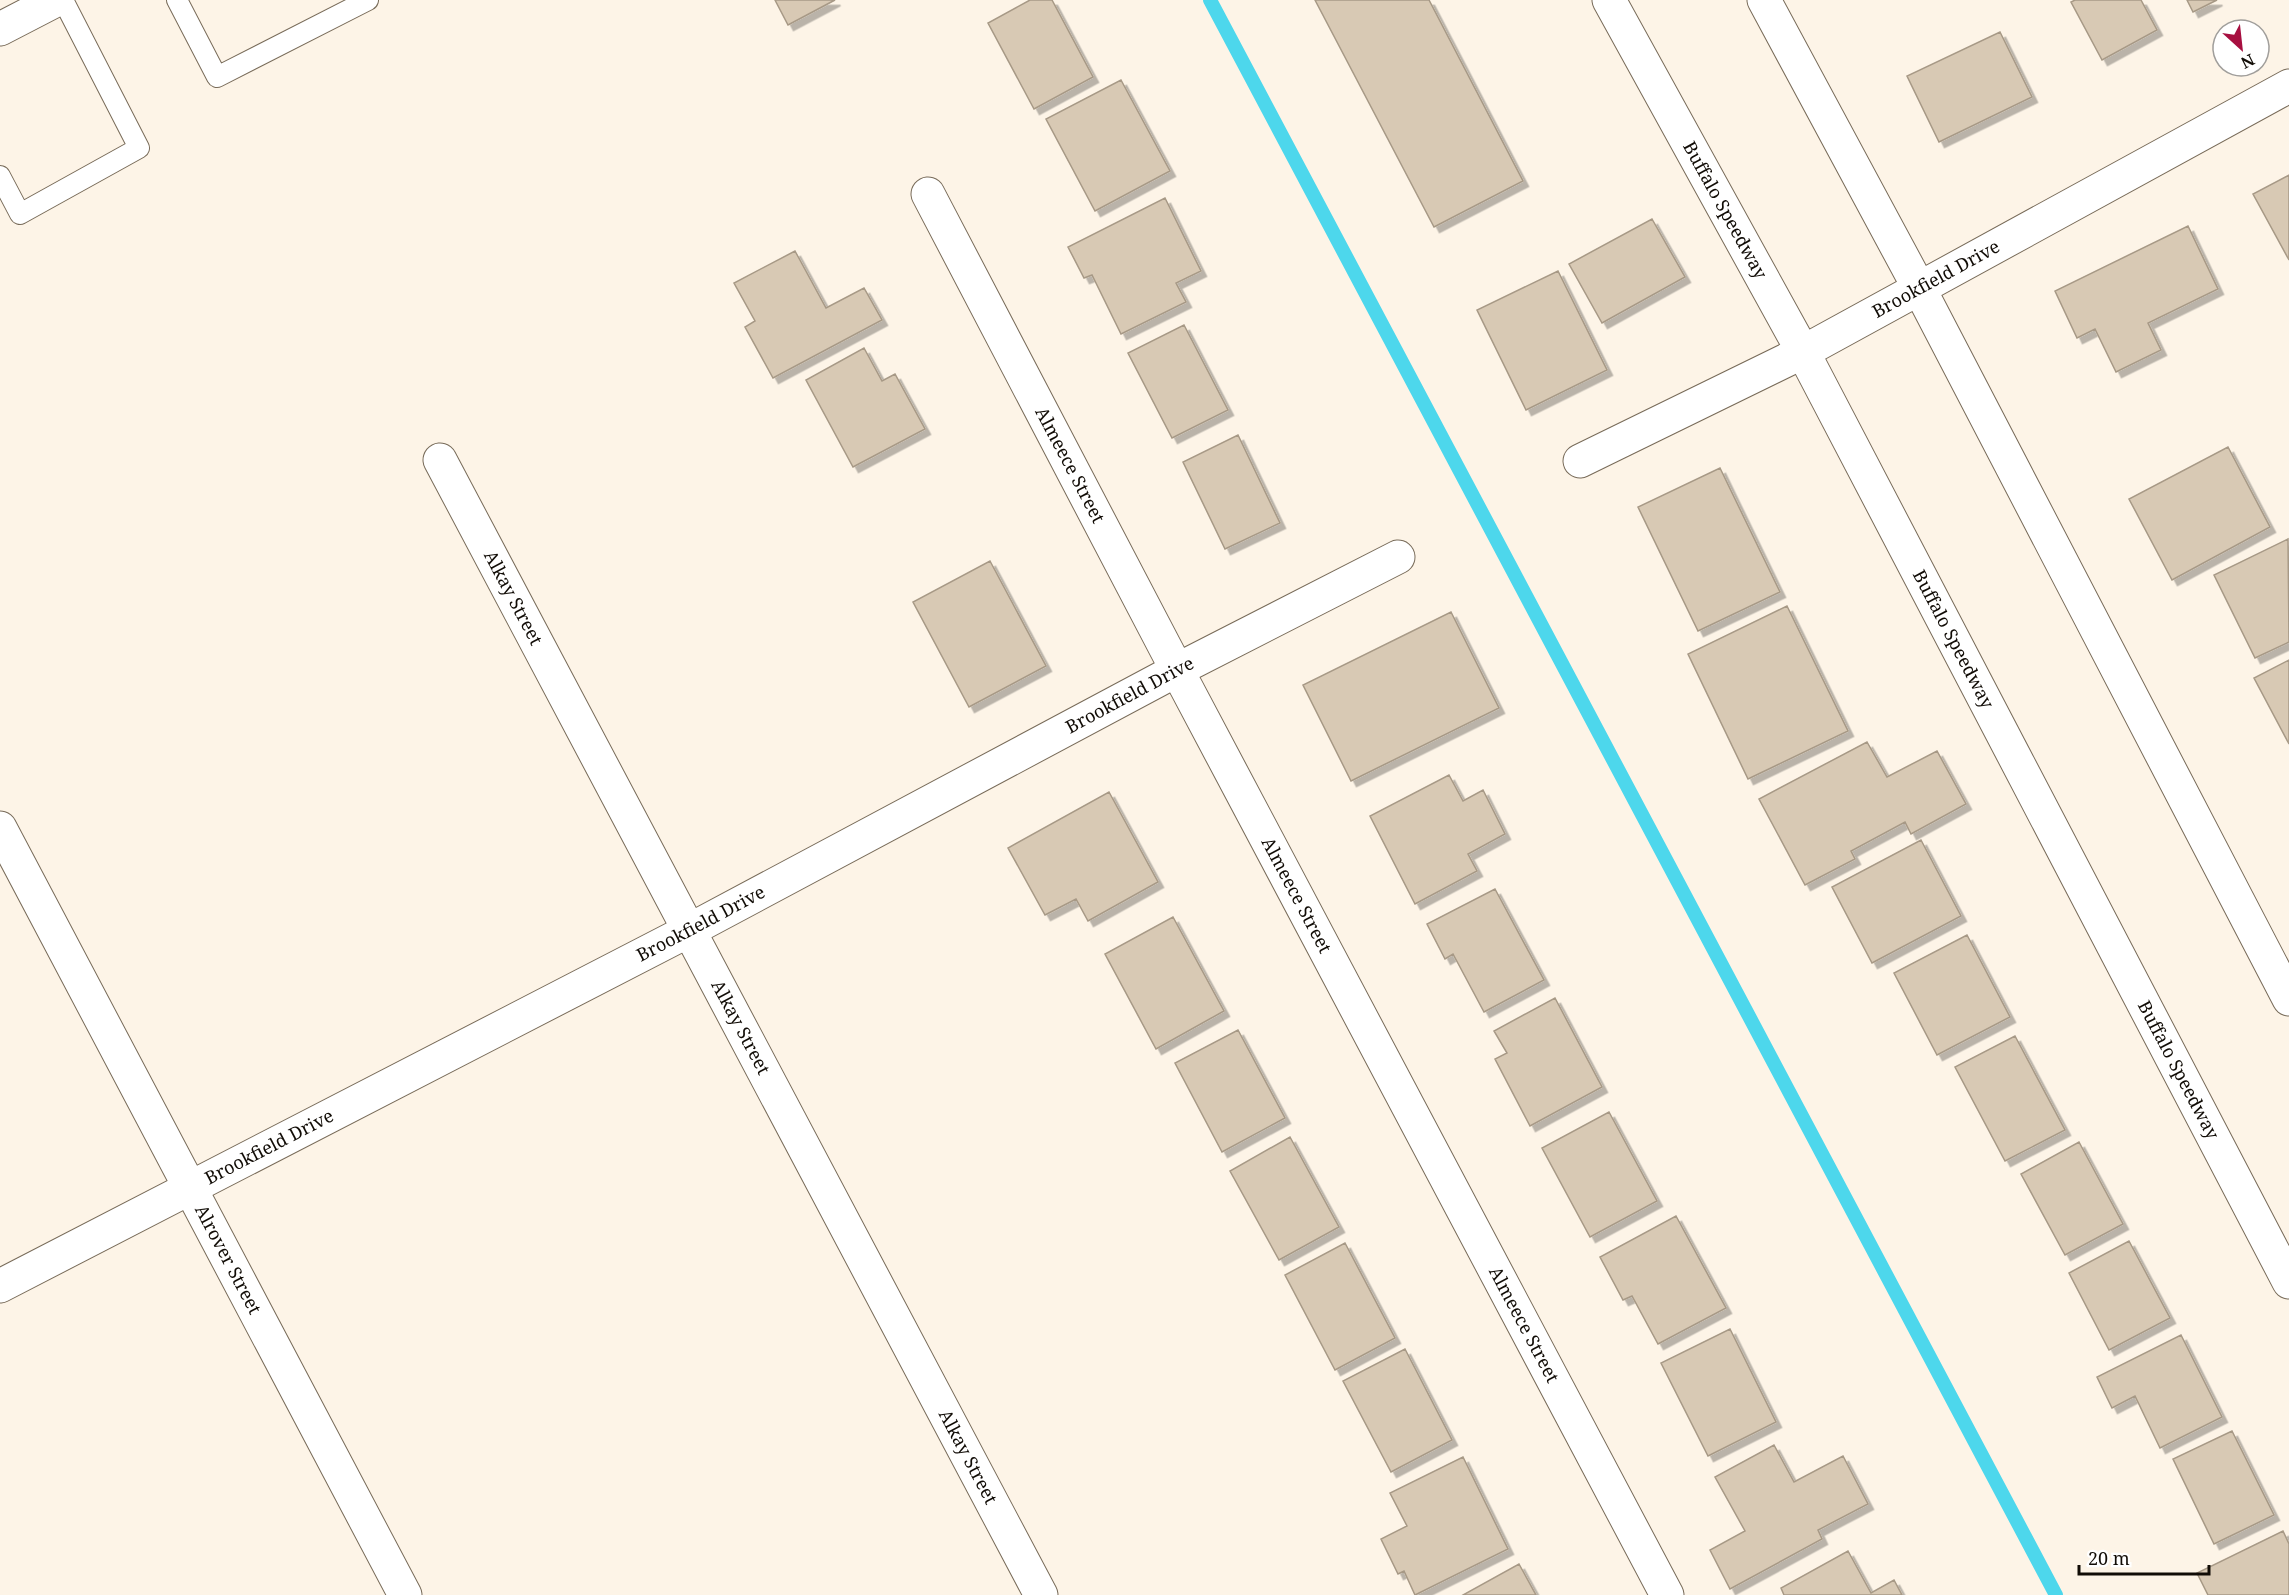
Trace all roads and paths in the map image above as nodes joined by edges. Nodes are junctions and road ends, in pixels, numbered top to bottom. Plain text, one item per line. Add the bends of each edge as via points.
1 (56, 0) edge
2 (63, 0) edge
3 (177, 0) edge
4 (1609, 0) edge
5 (1764, 0) edge
6 (361, 1) edge
7 (0, 29) edge
8 (2289, 86) edge
9 (0, 176) edge
10 (928, 194) dead end
11 (1919, 288) junction
12 (1803, 352) junction
13 (440, 460) dead end
14 (1580, 461) dead end
15 (1398, 557) dead end
16 (1177, 670) junction
17 (0, 828) edge
18 (688, 931) junction
19 (2289, 999) edge
20 (189, 1186) junction
21 (2289, 1282) edge
22 (0, 1286) edge
23 (405, 1595) edge
24 (1041, 1595) edge
25 (1667, 1595) edge

1 - 7 street
2 - 9 lane via 139,148 20,214
3 - 6 lane via 217,77
4 - 12 street, Buffalo Speedway
5 - 11 street
8 - 11 street, Brookfield Drive
10 - 16 street, Almeece Street
11 - 12 street, Brookfield Drive
11 - 19 street
12 - 14 street, Brookfield Drive
12 - 21 street, Buffalo Speedway
13 - 18 street, Alkay Street
15 - 16 street, Brookfield Drive
16 - 18 street, Brookfield Drive
16 - 25 street, Almeece Street
17 - 20 street, Alrover Street
18 - 20 street, Brookfield Drive
18 - 24 street, Alkay Street
20 - 22 street, Brookfield Drive
20 - 23 street, Alrover Street

